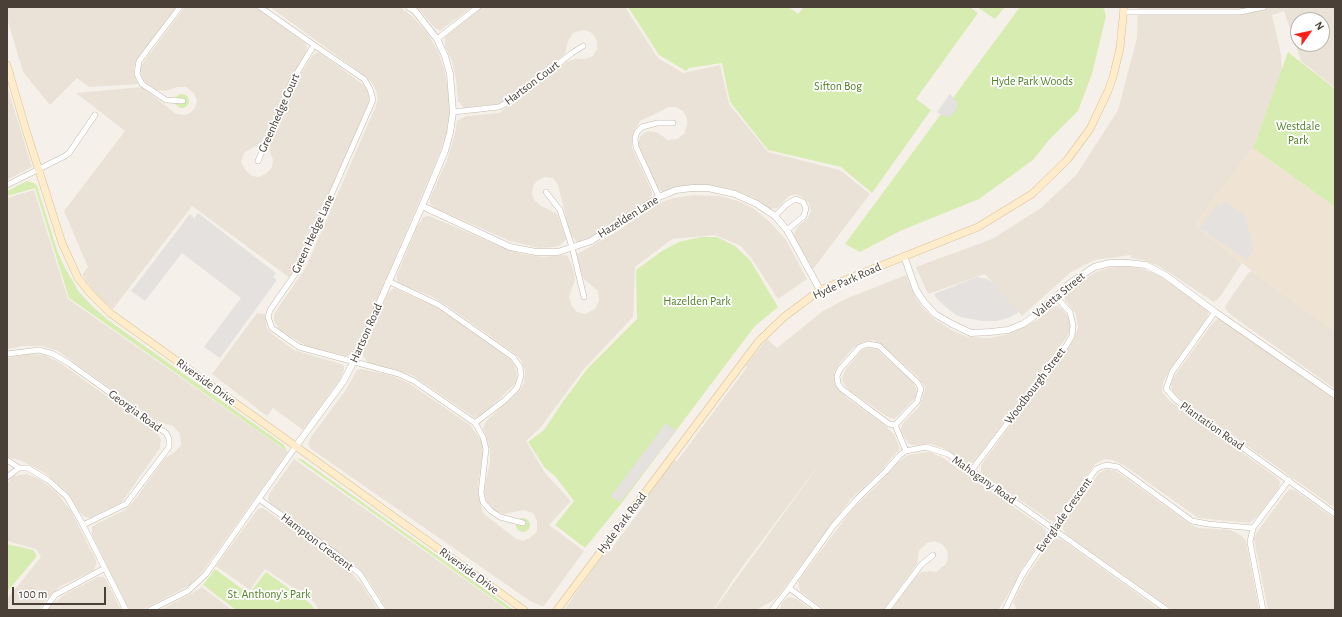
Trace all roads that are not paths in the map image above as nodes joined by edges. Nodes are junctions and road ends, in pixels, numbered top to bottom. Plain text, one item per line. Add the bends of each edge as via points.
1 (180, 7) edge
2 (260, 7) edge
3 (409, 7) edge
4 (478, 7) edge
5 (1264, 7) edge
6 (1124, 9) edge
7 (437, 39) junction
8 (314, 45) junction
9 (583, 46) dead end
10 (7, 65) edge
11 (184, 101) dead end
12 (453, 112) junction
13 (95, 115) dead end
14 (673, 122) dead end
15 (258, 161) dead end
16 (38, 170) junction
17 (7, 185) edge
18 (546, 192) dead end
19 (660, 197) junction
20 (422, 206) junction
21 (775, 216) junction
22 (787, 230) junction
23 (572, 248) junction
24 (904, 256) junction
25 (388, 281) junction
26 (820, 290) junction
27 (584, 297) dead end
28 (1056, 297) junction
29 (1215, 312) junction
30 (7, 354) edge
31 (354, 361) junction
32 (1335, 395) edge
33 (475, 423) junction
34 (895, 425) junction
35 (296, 446) junction
36 (906, 451) junction
37 (7, 460) edge
38 (18, 468) junction
39 (971, 471) junction
40 (7, 477) edge
41 (1289, 480) junction
42 (259, 499) junction
43 (1335, 514) edge
44 (523, 523) dead end
45 (83, 525) junction
46 (1254, 528) junction
47 (1053, 529) junction
48 (933, 555) dead end
49 (105, 568) junction
50 (790, 588) junction
51 (1007, 609) edge
52 (44, 610) edge
53 (126, 610) edge
54 (150, 610) edge
55 (383, 610) edge
56 (524, 610) edge
57 (557, 610) edge
58 (772, 610) edge
59 (819, 610) edge
60 (887, 610) edge
61 (1167, 610) edge
62 (1263, 610) edge

1 - 11 street via 139,61 137,74 142,84 166,100
2 - 8 street, Green Hedge Lane
3 - 7 street, Hartson Road
4 - 7 street
5 - 6 street via 1240,12
6 - 24 main road, Hyde Park Road via 1120,48 1108,91 1090,129 1067,160 1032,194 978,227
7 - 12 street, Hartson Road via 450,74
8 - 15 street, Greenhedge Court via 292,81
8 - 31 street, Green Hedge Lane via 364,79 373,100 298,270 268,316 272,328 299,347
9 - 12 street, Hartson Court via 499,107
10 - 16 main road, Riverside Drive
12 - 20 street, Hartson Road via 445,151
13 - 16 street via 69,153
14 - 19 street via 642,127 635,138 636,147
16 - 17 street
16 - 35 main road, Riverside Drive via 62,243 78,278 90,293 110,313
18 - 23 street via 560,210
19 - 21 street, Hazelden Lane via 676,190 708,188 734,194 757,204
19 - 23 street, Hazelden Lane via 591,241
20 - 23 street, Hazelden Lane via 510,247 536,252 558,252
20 - 25 street, Hartson Road
21 - 22 street, Hazelden Lane
21 - 22 street via 796,199 803,202 806,208 804,216
22 - 26 street, Hazelden Lane
23 - 27 street
24 - 26 main road, Hyde Park Road
24 - 28 street, Valetta Street via 916,290 924,302 935,314 971,333 1008,330 1023,324
25 - 31 street, Hartson Road
25 - 33 street via 439,305 513,357 520,367 521,376 517,388
26 - 57 main road, Hyde Park Road via 784,316 758,342
28 - 29 street, Valetta Street via 1068,284 1094,267 1110,263 1128,263 1146,265 1165,275
28 - 39 street, Woodbourgh Street via 1070,312 1072,336
29 - 32 street, Valetta Street
29 - 41 street, Plantation Road via 1172,372 1166,389 1176,400
30 - 45 street, Georgia Road via 39,350 53,354 166,433 169,439 169,447 126,504
31 - 33 street, Green Hedge Lane via 414,381
31 - 35 street, Hartson Road via 343,382
33 - 44 street, Green Hedge Lane via 483,436 486,449 481,493 483,502 490,511 500,517
34 - 34 street via 889,424 838,384 837,376 840,369 860,347 868,344 879,346 918,383 921,389 917,402
34 - 36 street
35 - 42 street, Hartson Road
35 - 56 main road, Riverside Drive
36 - 39 street, Mahogany Road via 926,447 948,454
36 - 50 street via 900,454 834,526
37 - 38 street
38 - 40 street
38 - 45 street via 28,468 48,480 67,497
39 - 47 street, Mahogany Road
41 - 43 street, Plantation Road
41 - 46 street
42 - 54 street, Hartson Road via 206,574 188,591
42 - 55 street, Hampton Crescent via 360,574
45 - 49 street
46 - 47 street, Everglade Crescent via 1192,520 1118,467 1106,465 1096,469
46 - 62 street via 1250,542
47 - 51 street, Everglade Crescent via 1022,575
47 - 61 street, Mahogany Road
48 - 60 street via 921,565
49 - 52 street via 55,595
49 - 53 street
50 - 58 street
50 - 59 street

